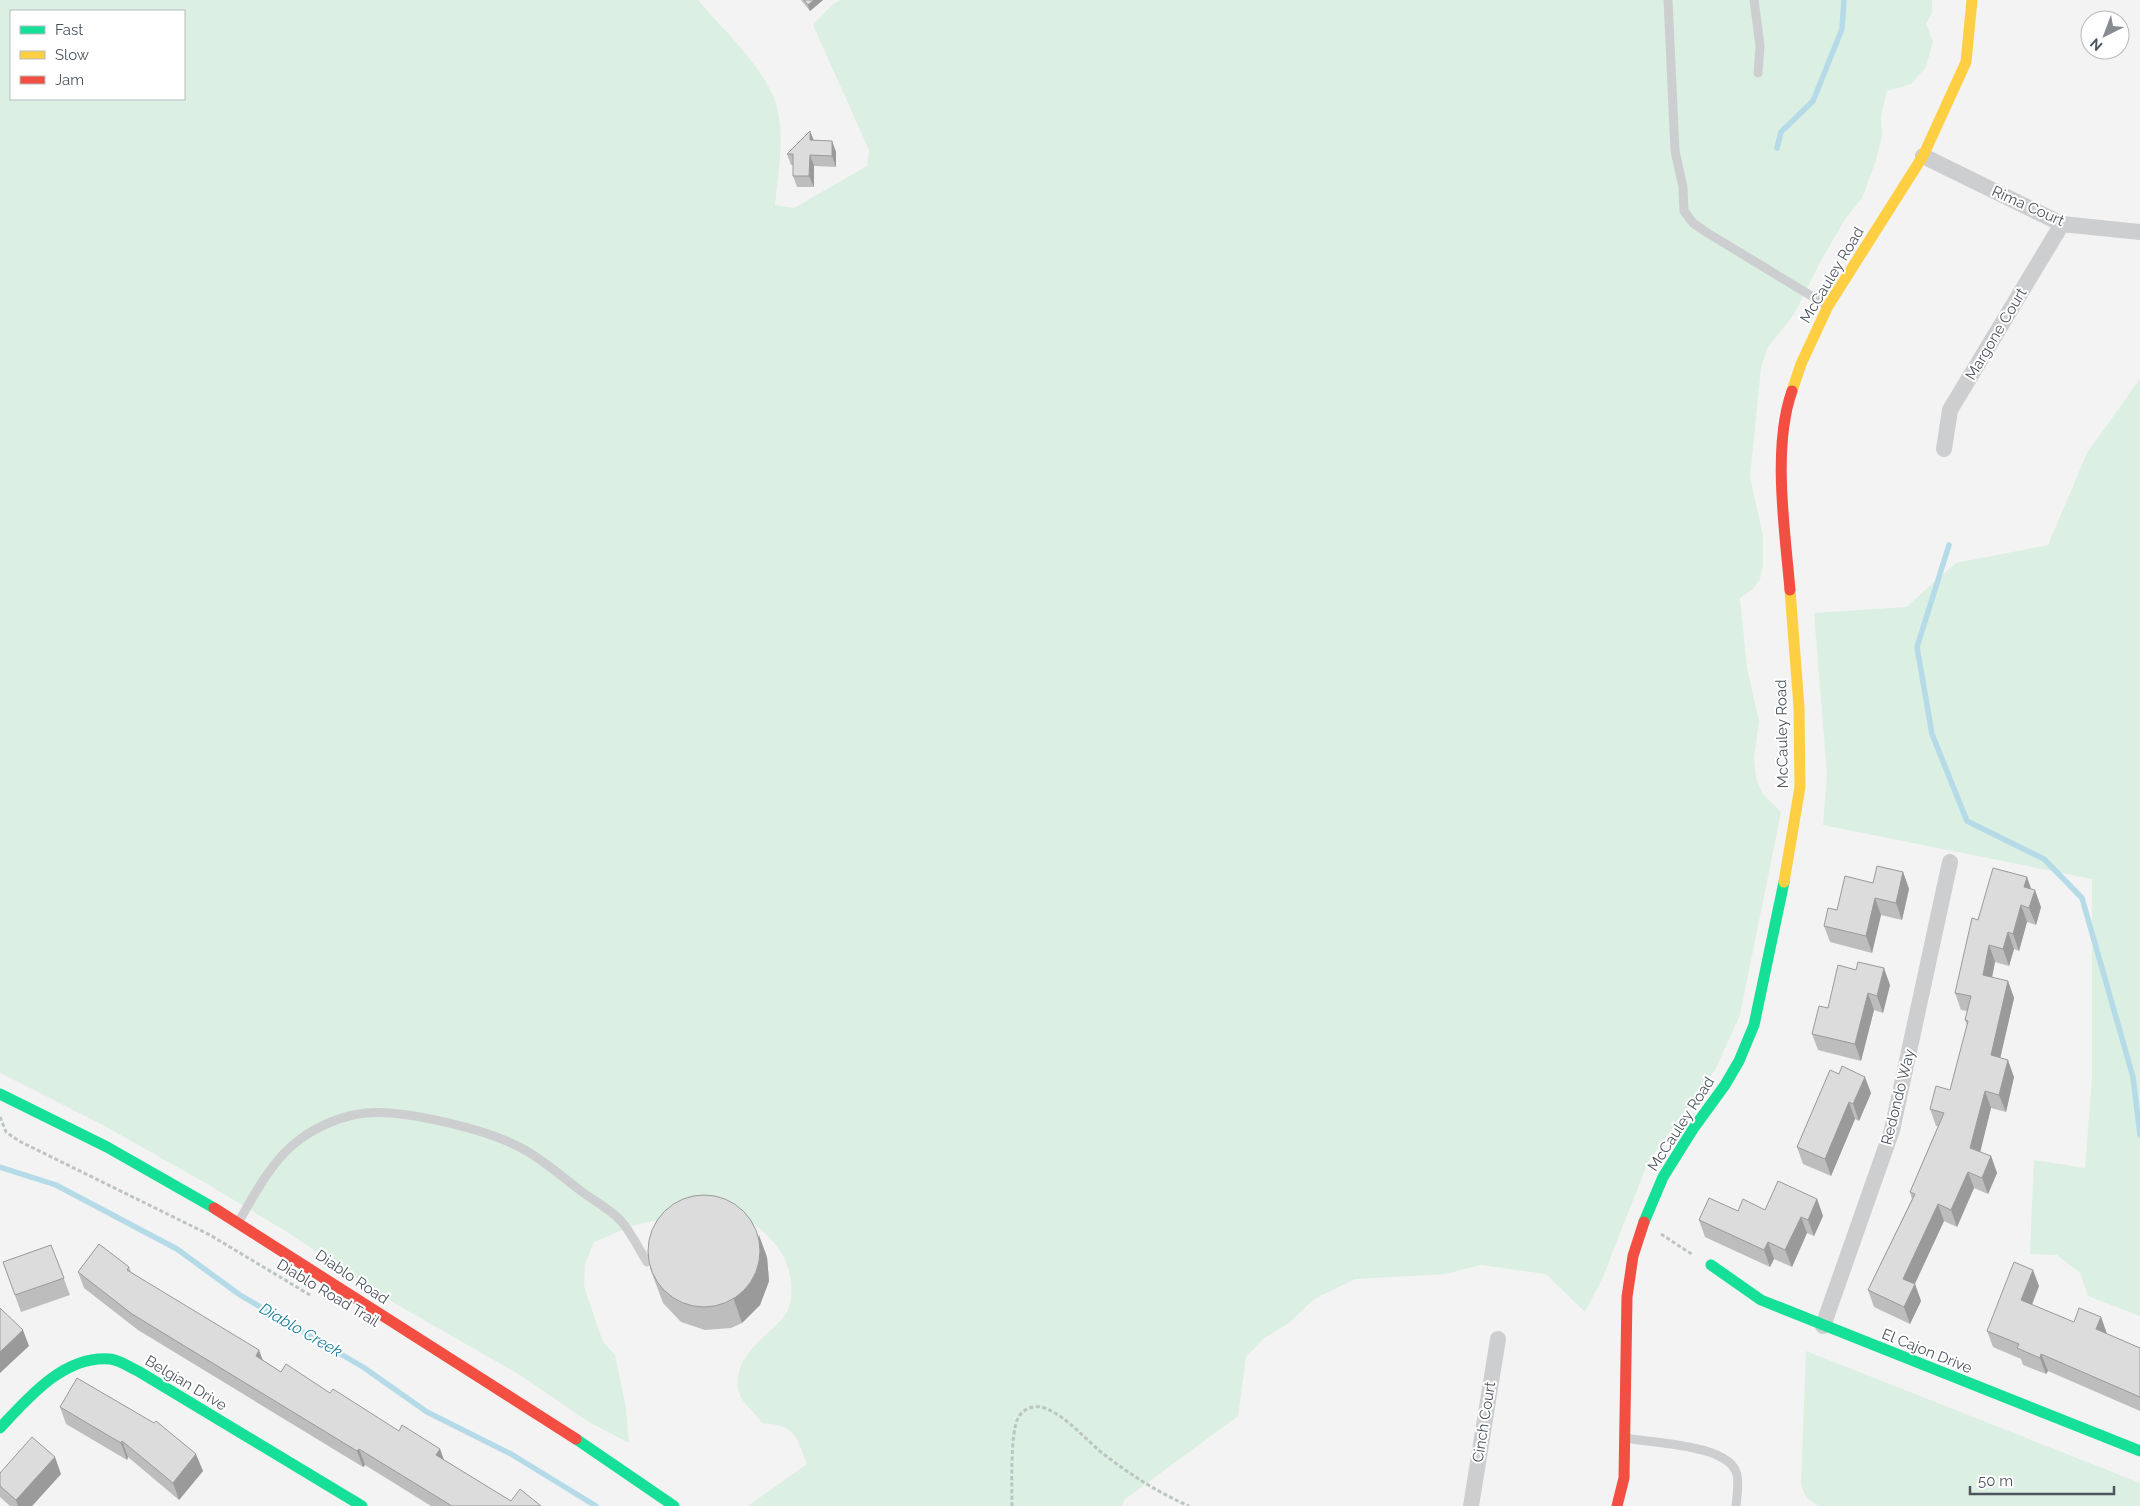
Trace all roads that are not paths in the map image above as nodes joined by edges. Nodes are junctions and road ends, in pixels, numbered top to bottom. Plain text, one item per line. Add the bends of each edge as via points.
1 (1668, 0) edge
2 (1754, 0) edge
3 (1972, 0) edge
4 (1758, 73) dead end
5 (1923, 156) junction
6 (2062, 224) junction
7 (2140, 232) edge
8 (1828, 306) junction
9 (1944, 449) dead end
10 (1950, 862) dead end
11 (0, 1094) edge
12 (239, 1222) junction
13 (647, 1262) edge
14 (1711, 1265) dead end
15 (1823, 1326) junction
16 (1498, 1339) dead end
17 (0, 1428) edge
18 (1624, 1438) junction
19 (2140, 1451) edge
20 (362, 1506) edge
21 (674, 1506) edge
22 (1471, 1506) edge
23 (1617, 1506) edge
24 (1736, 1506) edge

1 - 8 lane via 1675,151 1684,211 1706,232
2 - 4 lane via 1760,46
3 - 5 street, McCauley Road via 1966,62
5 - 6 street, Rima Court
5 - 8 street, McCauley Road
6 - 7 street, Rima Court
6 - 9 street, Margone Court via 1950,410
8 - 18 street, McCauley Road via 1798,372 1790,396 1784,436 1781,479 1799,707 1800,787 1789,857 1754,1025 1739,1062 1663,1177 1633,1256 1627,1297
10 - 15 street, Redondo Way via 1892,1130
11 - 12 street, Diablo Road via 123,1156
12 - 13 lane via 283,1153 300,1139 317,1128 348,1117 384,1113 416,1117 493,1136 525,1149 620,1221
12 - 21 street, Diablo Road via 619,1467
14 - 15 street, El Cajon Drive via 1761,1300
15 - 19 street, El Cajon Drive
16 - 22 street, Cinch Court
17 - 20 street, Belgian Drive via 34,1392 68,1368 88,1358 111,1359 138,1371
18 - 23 street, McCauley Road via 1624,1478
18 - 24 lane via 1704,1449 1722,1457 1738,1475

